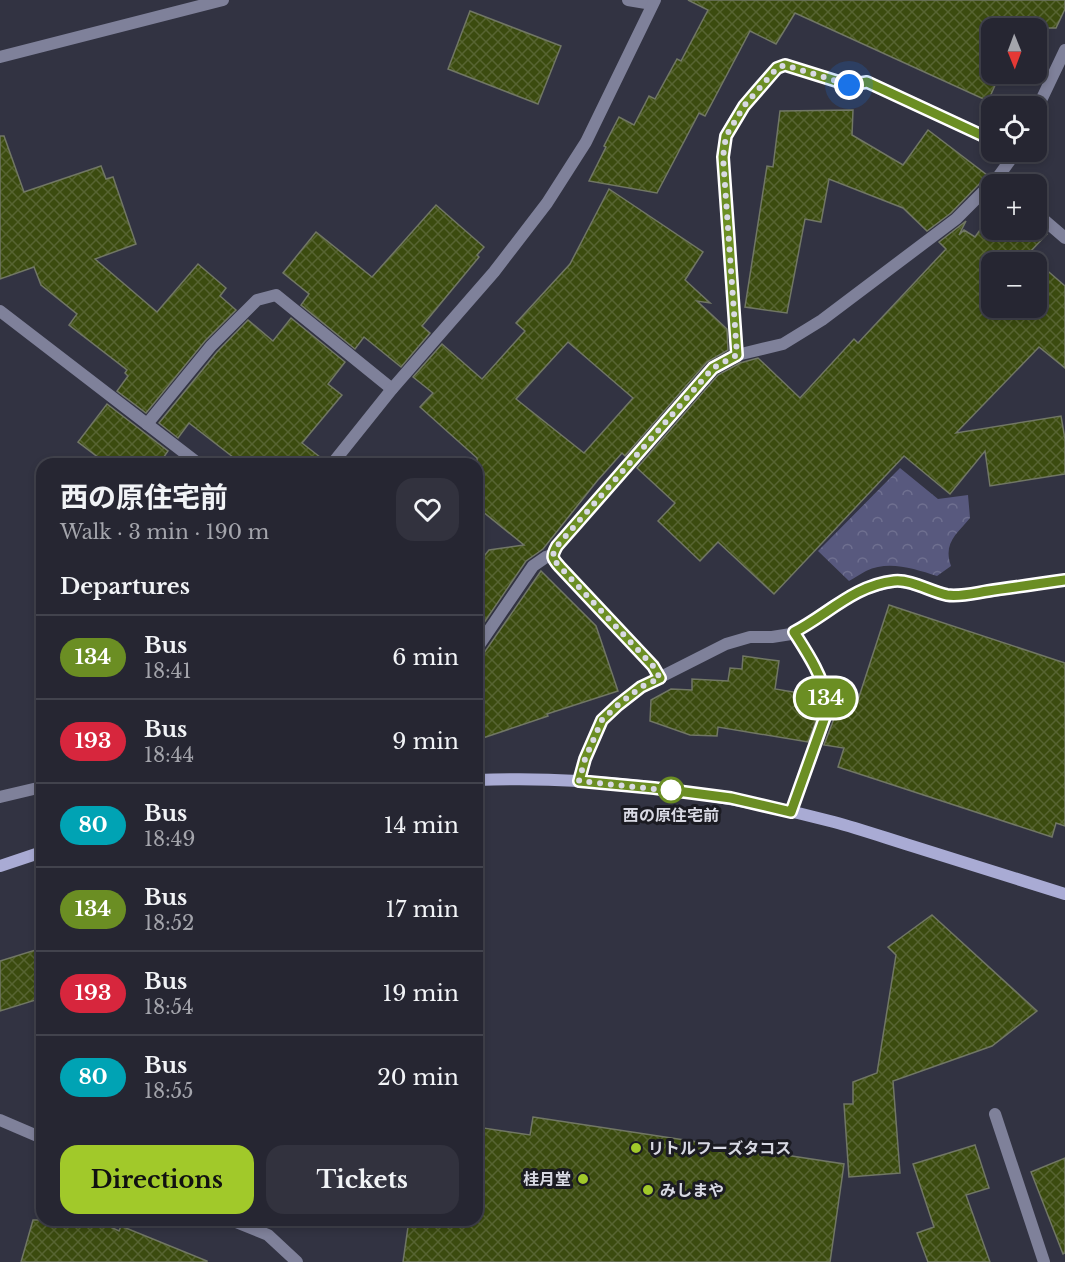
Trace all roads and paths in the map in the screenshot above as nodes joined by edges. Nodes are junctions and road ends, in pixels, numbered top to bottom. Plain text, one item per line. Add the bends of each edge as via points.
1 (223, 0) edge
2 (628, 0) edge
3 (653, 2) edge
4 (1065, 50) edge
5 (0, 57) edge
6 (1043, 96) edge
7 (981, 135) edge
8 (981, 198) edge
9 (1047, 222) edge
10 (1065, 238) edge
11 (0, 311) edge
12 (737, 355) junction
13 (392, 389) junction
14 (147, 423) junction
15 (191, 458) edge
16 (337, 458) edge
17 (552, 555) junction
18 (1065, 580) edge
19 (794, 632) junction
20 (483, 639) edge
21 (660, 678) junction
22 (483, 780) edge
23 (579, 781) junction
24 (36, 788) edge
25 (0, 797) edge
26 (791, 812) junction
27 (36, 854) edge
28 (0, 866) edge
29 (1065, 894) edge
30 (995, 1114) dead end
31 (0, 1120) edge
32 (36, 1135) edge
33 (246, 1226) edge
34 (297, 1262) edge
35 (1044, 1262) edge

1 - 5 street
2 - 3 street
3 - 13 street via 586,142 547,203 494,272
4 - 6 street
7 - 12 street via 867,82 849,85 785,65 777,68 744,106 726,136 723,157
8 - 12 street via 822,320 783,344
9 - 10 street
11 - 14 street
12 - 17 street via 713,368
13 - 14 street via 276,295 257,300 211,346
13 - 16 street
14 - 15 street
17 - 20 street via 533,566
17 - 21 street
18 - 19 street via 948,595 896,581 867,588
19 - 21 street via 726,644
19 - 26 street via 820,680 826,714
21 - 23 street via 641,687 602,720
22 - 23 street
23 - 26 street via 731,798
24 - 25 street
26 - 29 street via 835,822
27 - 28 street
30 - 35 street
31 - 32 street
33 - 34 street via 268,1235

